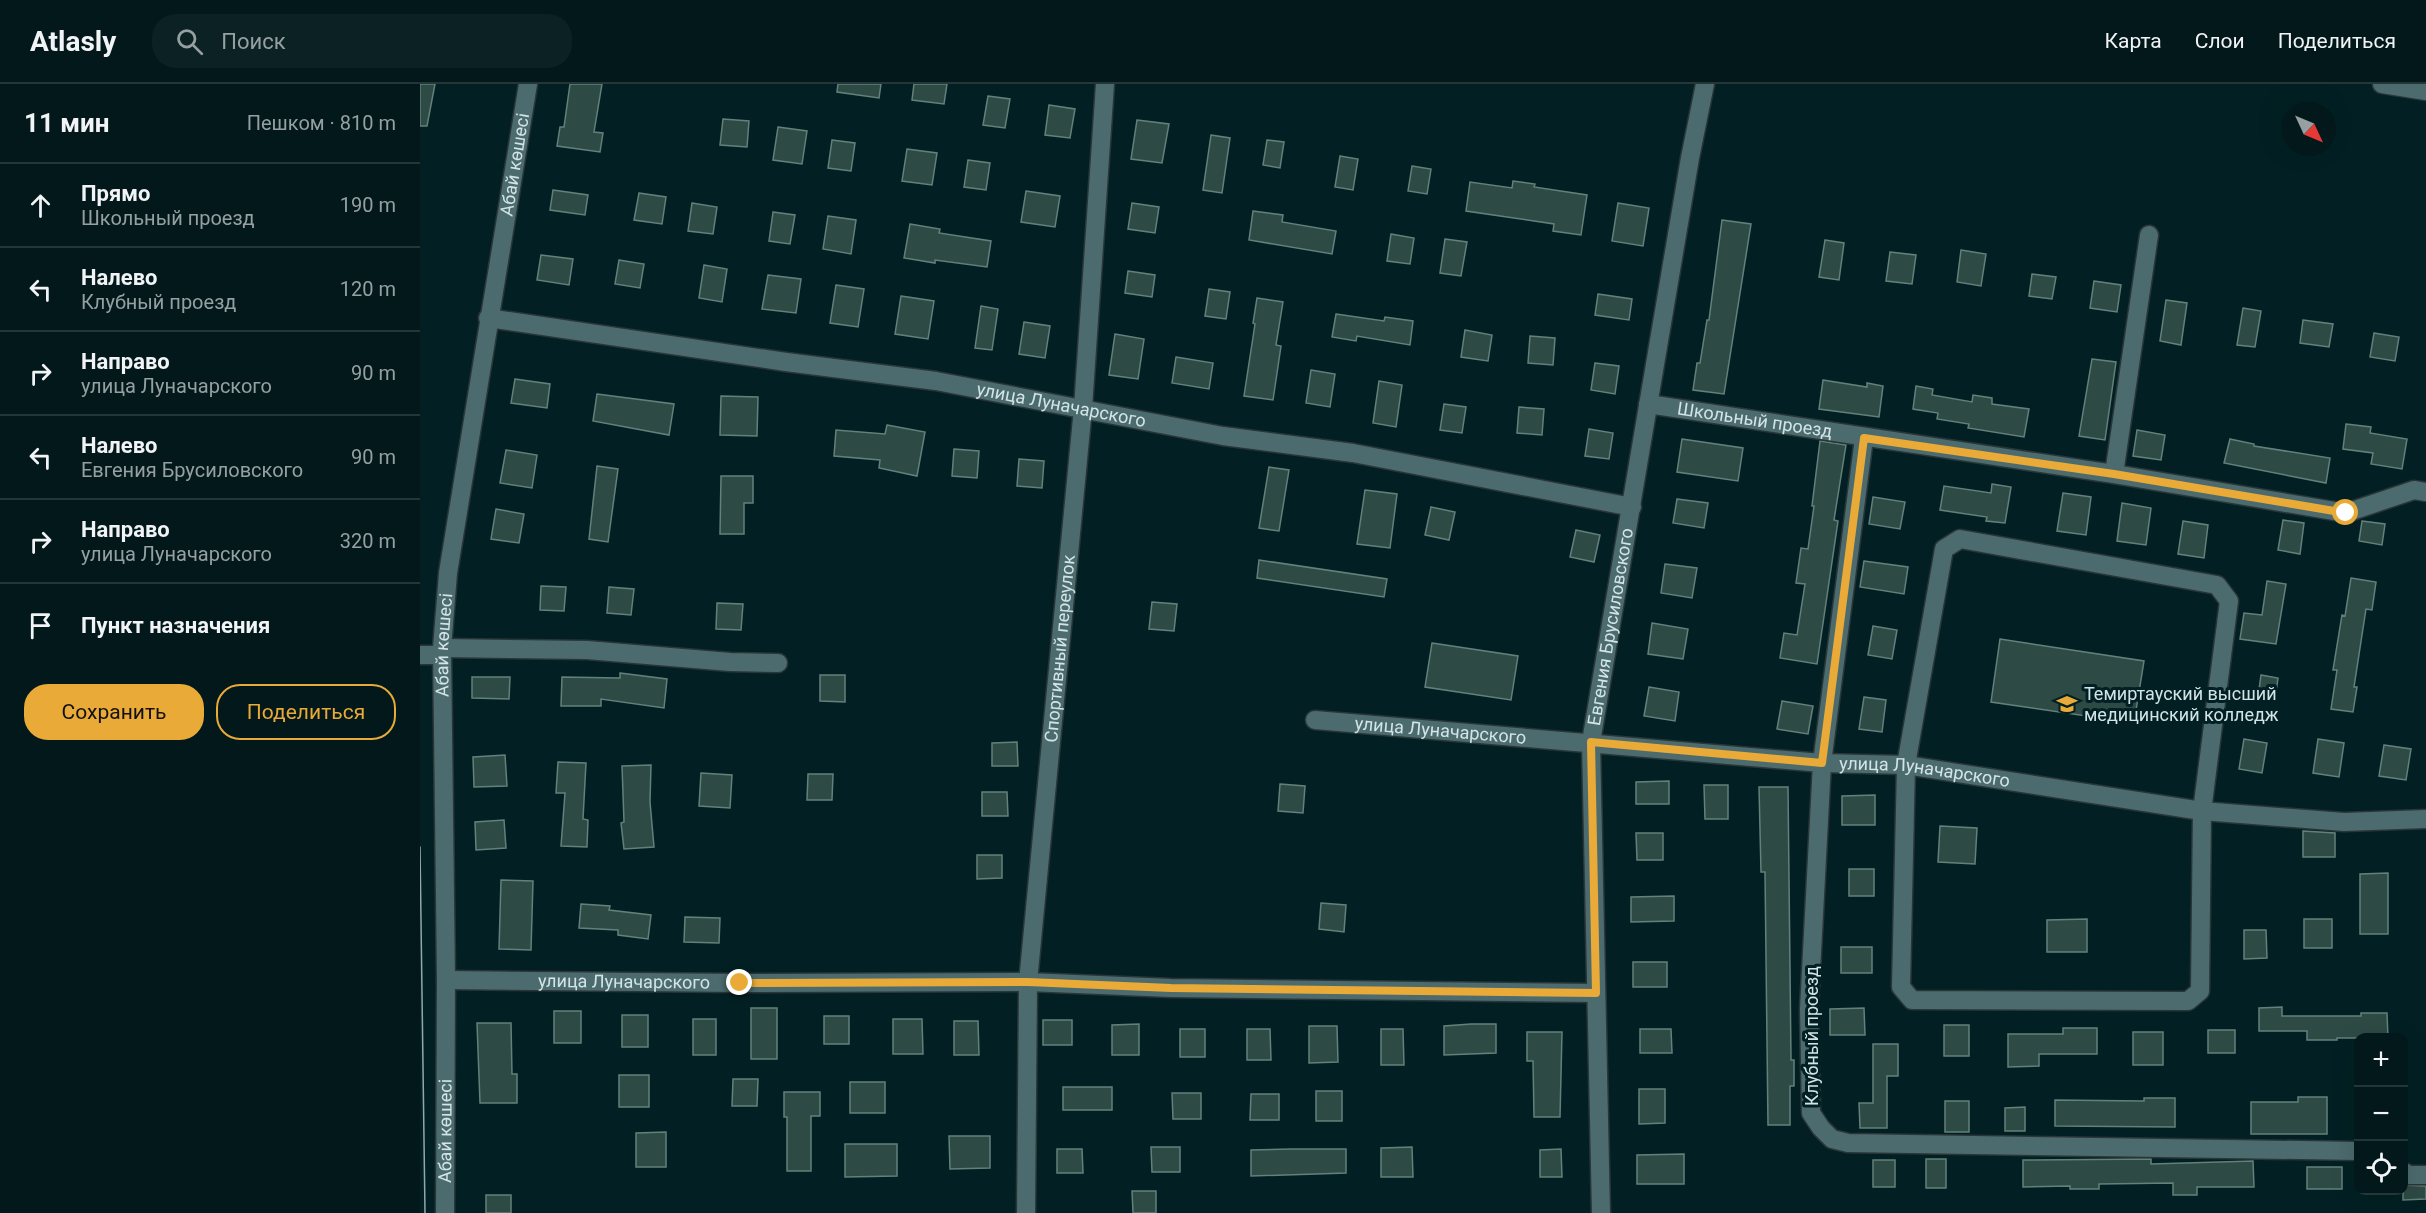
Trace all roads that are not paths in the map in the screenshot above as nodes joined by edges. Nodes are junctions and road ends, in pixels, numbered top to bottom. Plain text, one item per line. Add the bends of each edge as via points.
1 (528, 84) edge
2 (1104, 84) edge
3 (1705, 84) edge
4 (2382, 84) edge
5 (2426, 91) edge
6 (2149, 235) dead end
7 (488, 318) junction
8 (1648, 404) junction
9 (1083, 408) junction
10 (1864, 438) junction
11 (2114, 474) junction
12 (2426, 492) edge
13 (1632, 507) junction
14 (442, 651) junction
15 (420, 655) edge
16 (778, 663) dead end
17 (1315, 720) dead end
18 (1591, 742) junction
19 (1822, 763) junction
20 (1906, 765) junction
21 (2202, 811) junction
22 (2426, 819) edge
23 (446, 980) junction
24 (1028, 982) junction
25 (1596, 993) junction
26 (2354, 1151) edge
27 (2408, 1174) edge
28 (2426, 1175) edge
29 (445, 1213) edge
30 (1026, 1213) edge
31 (1601, 1213) edge

1 - 7 street, Абай көшесі
2 - 9 street, Спортивный переулок
3 - 8 street, Евгения Брусиловского
4 - 5 street
6 - 11 street
7 - 9 street, улица Луначарского via 936,381
7 - 14 street, Абай көшесі via 448,573
8 - 10 street, Школьный проезд
8 - 13 street, Евгения Брусиловского
9 - 13 street, улица Луначарского via 1223,436 1353,453
9 - 24 street, Спортивный переулок
10 - 11 street, Школьный проезд
10 - 19 street, Клубный проезд
11 - 12 street, Школьный проезд via 2346,513 2414,490
13 - 18 street, Евгения Брусиловского
14 - 15 street
14 - 16 street via 587,650
14 - 23 street, Абай көшесі
17 - 18 street, улица Луначарского
18 - 19 street, улица Луначарского
18 - 25 street, Евгения Брусиловского
19 - 20 street, улица Луначарского
19 - 26 street, Клубный проезд via 1809,1009 1812,1113 1832,1139 1848,1143
20 - 21 street, улица Луначарского
20 - 21 street via 1901,987 1912,1000 2188,1001 2200,991
20 - 21 street via 1944,549 1960,539 2217,585 2229,601
21 - 22 street, улица Луначарского via 2344,822
23 - 24 street, улица Луначарского
23 - 29 street, Абай көшесі
24 - 25 street, улица Луначарского via 1171,988
24 - 30 street, Спортивный переулок
25 - 31 street, Евгения Брусиловского
27 - 28 street

